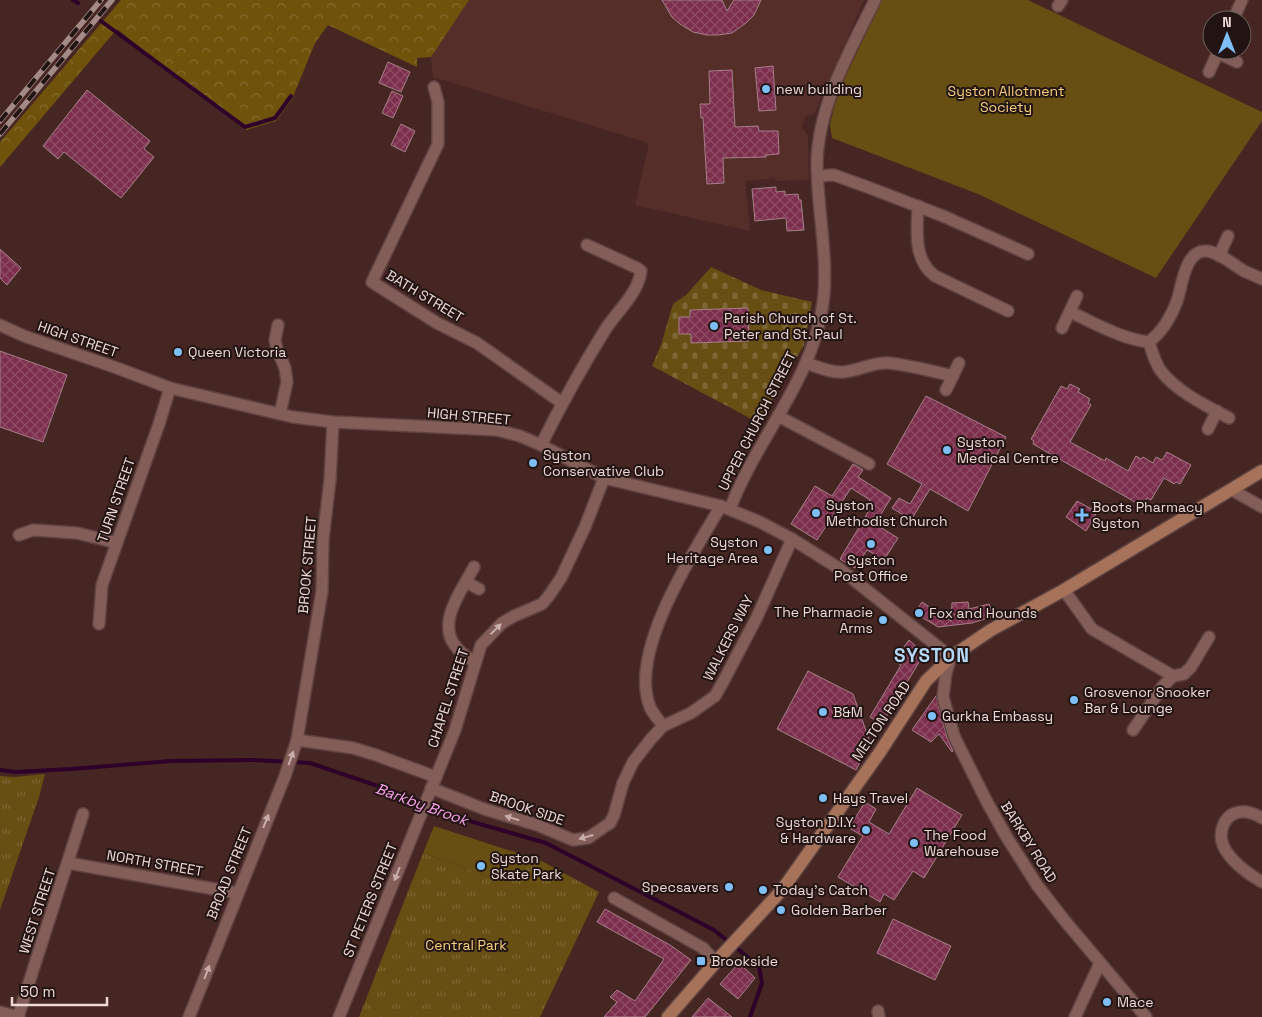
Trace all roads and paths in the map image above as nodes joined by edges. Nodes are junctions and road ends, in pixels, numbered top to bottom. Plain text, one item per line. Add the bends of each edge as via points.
1 (875, 0) edge
2 (1215, 60) edge
3 (1233, 60) edge
4 (1237, 62) dead end
5 (1209, 72) dead end
6 (434, 87) dead end
7 (818, 176) junction
8 (918, 206) junction
9 (1228, 236) dead end
10 (587, 246) dead end
11 (1028, 254) dead end
12 (1219, 256) junction
13 (1262, 279) edge
14 (1077, 296) dead end
15 (1008, 311) dead end
16 (1070, 312) junction
17 (0, 324) edge
18 (278, 325) dead end
19 (1062, 328) dead end
20 (1149, 342) junction
21 (806, 363) junction
22 (959, 363) dead end
23 (953, 376) junction
24 (170, 388) junction
25 (946, 390) dead end
26 (562, 403) junction
27 (1217, 411) junction
28 (280, 414) junction
29 (778, 416) junction
30 (1229, 418) dead end
31 (333, 422) junction
32 (1208, 429) dead end
33 (542, 445) junction
34 (869, 464) dead end
35 (1262, 471) edge
36 (604, 478) junction
37 (1232, 490) junction
38 (1262, 507) edge
39 (725, 508) junction
40 (19, 535) dead end
41 (792, 539) junction
42 (117, 543) junction
43 (474, 567) dead end
44 (466, 582) junction
45 (479, 589) dead end
46 (1064, 590) junction
47 (441, 603) dead end
48 (453, 608) junction
49 (99, 624) dead end
50 (1209, 637) dead end
51 (951, 657) junction
52 (475, 663) junction
53 (1173, 676) junction
54 (663, 726) junction
55 (1133, 730) dead end
56 (297, 740) junction
57 (432, 786) junction
58 (83, 814) dead end
59 (1262, 818) edge
60 (68, 863) junction
61 (1262, 882) edge
62 (237, 893) junction
63 (614, 898) dead end
64 (719, 958) junction
65 (1100, 964) junction
66 (0, 1012) edge
67 (19, 1017) edge
68 (189, 1017) edge
69 (339, 1017) edge
70 (668, 1017) edge
71 (1076, 1017) edge
72 (1146, 1017) edge

1 - 7 street, UPPER CHURCH STREET via 825,114 818,146
2 - 5 street
3 - 4 street
6 - 26 street, BATH STREET via 438,102 438,144 372,282 437,323 477,343
7 - 8 street via 834,175
7 - 21 street, UPPER CHURCH STREET via 823,303
8 - 11 street
8 - 15 street via 918,250 928,271
9 - 12 street
10 - 26 street via 637,268 641,271 640,279 606,328
12 - 13 street
12 - 20 street via 1208,251 1200,252 1190,260 1169,318
14 - 16 street
16 - 19 street
16 - 20 street via 1120,335
17 - 24 street, HIGH STREET via 24,336
18 - 28 street via 275,340 287,382
20 - 27 street via 1161,372 1193,398
21 - 23 street via 842,372 889,363
21 - 29 street, UPPER CHURCH STREET
22 - 23 street
23 - 25 street
24 - 28 street, HIGH STREET
24 - 42 street, TURN STREET
26 - 33 street
27 - 30 street
27 - 32 street
28 - 31 street, HIGH STREET
29 - 34 street
29 - 39 street, UPPER CHURCH STREET
31 - 33 street, HIGH STREET via 497,430
31 - 56 street, BROOK STREET via 322,591
33 - 36 street, HIGH STREET
35 - 37 street, MELTON ROAD
36 - 39 street, HIGH STREET
52 -> 36 street, CHAPEL STREET via 481,645 502,623 542,604 554,589 585,527
37 - 38 street
37 - 46 street, MELTON ROAD
39 - 41 street, HIGH STREET
39 - 54 street, UPPER CHURCH STREET via 690,560 652,641 646,669 646,690 650,708
40 - 42 street via 34,530 77,533
41 - 51 street, HIGH STREET via 840,569
41 - 54 street, WALKERS WAY via 757,617 715,696 691,713
42 - 49 street, TURN STREET via 102,585
43 - 44 street
44 - 45 street
44 - 48 street
46 - 51 street, MELTON ROAD via 991,630
46 - 53 street via 1092,629
47 - 48 street
48 - 52 street via 448,633 458,649
50 - 53 street via 1191,667 1184,674
51 - 64 street, MELTON ROAD via 926,681 782,890
51 - 65 street, BARKBY ROAD via 943,697 954,736 1006,836 1037,885
52 - 57 street, CHAPEL STREET via 455,730
53 - 55 street
54 -> 57 street, BROOK SIDE via 633,762 610,823 588,838 573,840 484,809
56 - 57 street, BROOK SIDE via 376,754
62 -> 56 street, BROAD STREET
57 -> 69 street, ST PETERS STREET
58 - 60 street, WEST STREET
59 - 61 street via 1238,812 1222,826 1220,836 1230,856
60 - 62 street, NORTH STREET
60 - 67 street, WEST STREET
68 -> 62 street, BROAD STREET
63 - 64 street
64 - 70 street, MELTON ROAD
65 - 71 street
65 - 72 street, BARKBY ROAD
66 - 67 street

